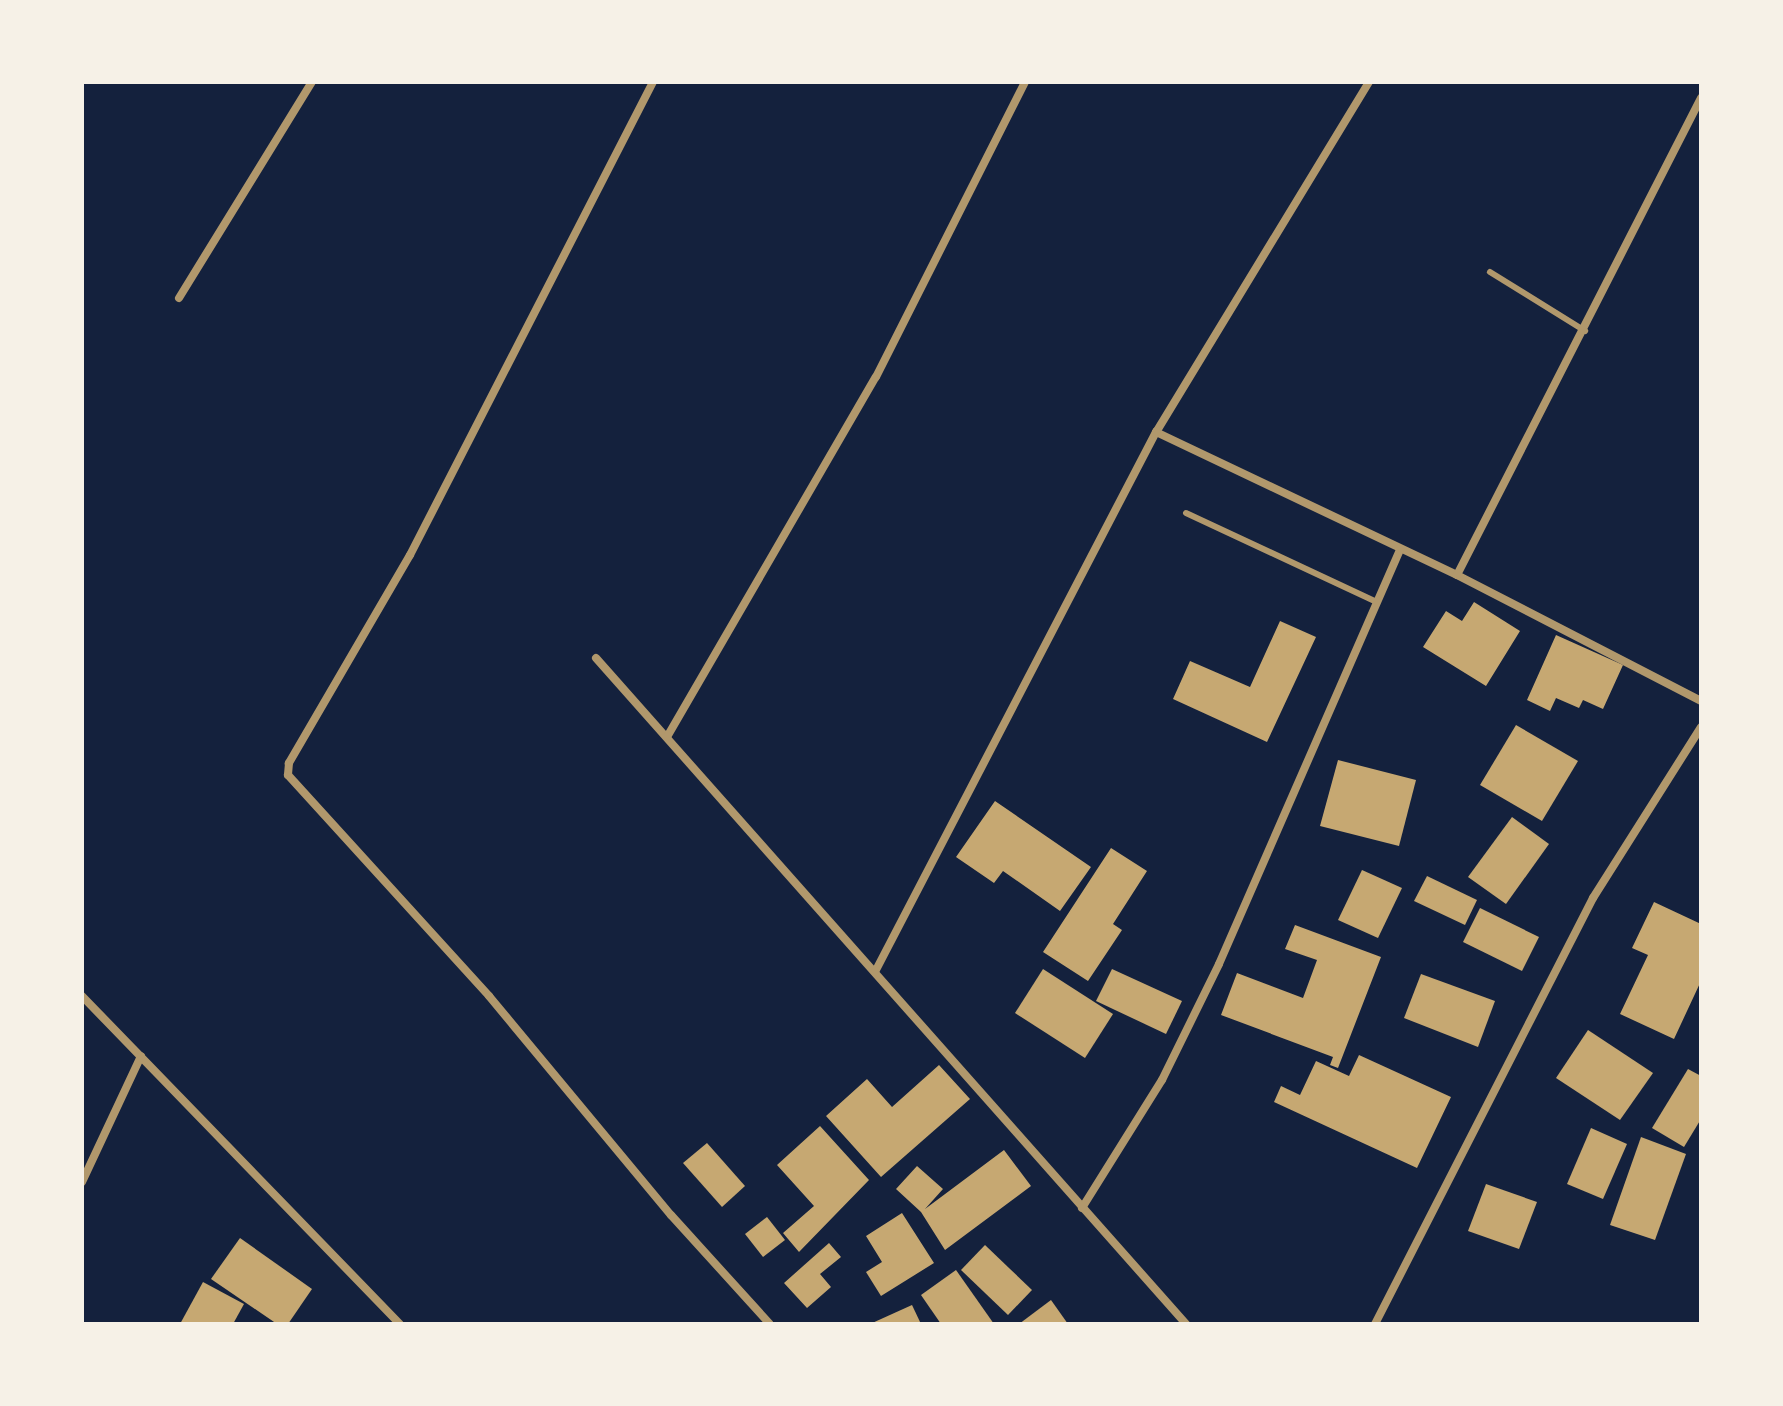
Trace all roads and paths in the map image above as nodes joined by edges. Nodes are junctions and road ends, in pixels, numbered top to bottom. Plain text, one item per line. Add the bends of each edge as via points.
1 (312, 82) edge
2 (653, 82) edge
3 (1025, 82) edge
4 (1369, 82) edge
5 (1701, 98) edge
6 (1490, 272) dead end
7 (179, 298) dead end
8 (1585, 331) junction
9 (1156, 432) junction
10 (1186, 513) dead end
11 (1400, 550) junction
12 (1457, 575) junction
13 (1377, 602) junction
14 (596, 658) dead end
15 (1701, 701) edge
16 (1701, 727) edge
17 (667, 737) junction
18 (876, 970) junction
19 (82, 996) edge
20 (141, 1056) junction
21 (82, 1182) edge
22 (1082, 1208) junction
23 (400, 1324) edge
24 (770, 1324) edge
25 (1186, 1324) edge
26 (1375, 1324) edge

1 - 7 street
2 - 24 street via 410,555 289,763 288,775 489,996
3 - 17 street via 876,377
4 - 9 street
5 - 8 street
6 - 8 lane
8 - 12 street
9 - 11 street
9 - 18 street
10 - 13 lane
11 - 12 street
11 - 13 street
12 - 15 street
13 - 22 street via 1219,964 1162,1080
14 - 17 street
16 - 26 street via 1593,898
17 - 18 street
18 - 22 street
19 - 20 street
20 - 21 street
20 - 23 street
22 - 25 street

